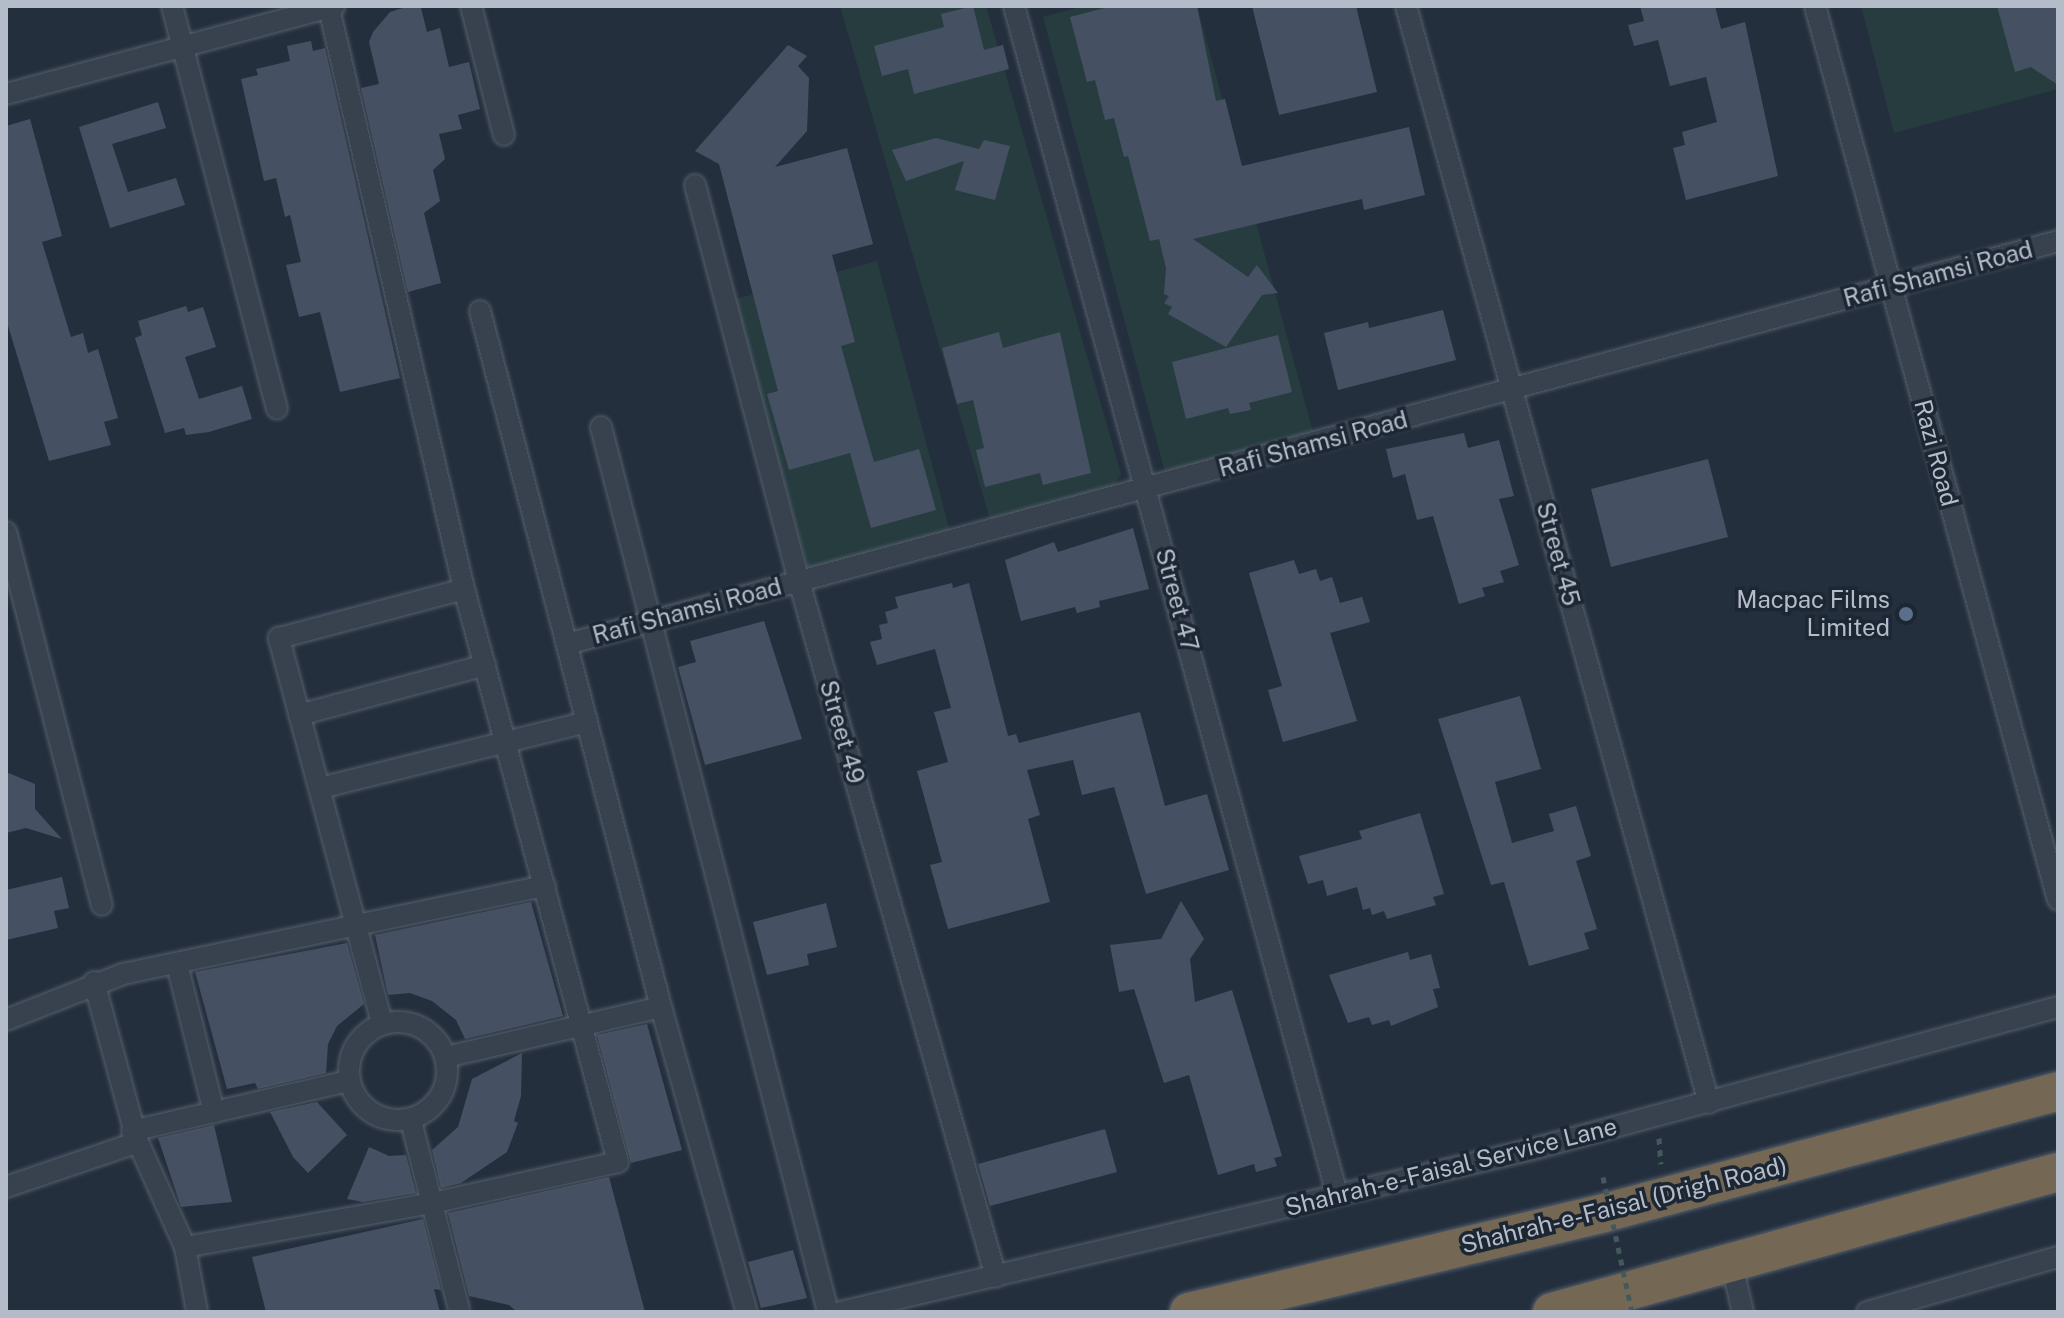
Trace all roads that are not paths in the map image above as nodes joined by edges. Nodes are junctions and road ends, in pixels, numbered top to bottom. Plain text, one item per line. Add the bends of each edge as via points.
1 (172, 6) edge
2 (471, 6) edge
3 (1014, 6) edge
4 (1406, 6) edge
5 (1815, 6) edge
6 (332, 7) edge
7 (183, 49) junction
8 (6, 94) edge
9 (504, 135) dead end
10 (695, 185) dead end
11 (2058, 241) edge
12 (1890, 286) junction
13 (480, 311) dead end
14 (1513, 388) junction
15 (277, 409) dead end
16 (601, 427) dead end
17 (1147, 488) junction
18 (6, 532) edge
19 (799, 581) junction
20 (464, 589) junction
21 (15, 595) edge
22 (652, 620) junction
23 (567, 644) junction
24 (485, 665) junction
25 (299, 715) junction
26 (587, 722) junction
27 (506, 742) junction
28 (320, 788) junction
29 (545, 886) junction
30 (2058, 900) edge
31 (102, 905) dead end
32 (359, 927) junction
33 (177, 964) junction
34 (94, 982) junction
35 (661, 1007) junction
36 (2058, 1007) edge
37 (6, 1020) edge
38 (382, 1023) junction
39 (582, 1023) junction
40 (446, 1057) junction
41 (349, 1081) junction
42 (2058, 1091) edge
43 (1709, 1103) junction
44 (214, 1112) junction
45 (411, 1121) junction
46 (135, 1136) junction
47 (2058, 1172) edge
48 (6, 1187) edge
49 (1337, 1194) junction
50 (432, 1203) junction
51 (185, 1247) junction
52 (2058, 1257) edge
53 (1732, 1266) junction
54 (996, 1277) junction
55 (1941, 1291) junction
56 (459, 1309) dead end
57 (197, 1312) edge
58 (747, 1312) edge
59 (828, 1312) edge
60 (841, 1312) edge
61 (1189, 1312) edge
62 (1552, 1312) edge
63 (1743, 1312) edge
64 (1867, 1312) edge
65 (1947, 1312) edge

1 - 7 street
2 - 9 street
3 - 17 street, Street 47
4 - 14 street, Street 45
5 - 12 street, Razi Road
6 - 7 street
6 - 20 street
7 - 8 street
7 - 15 street
10 - 19 street, Street 49
11 - 12 street, Rafi Shamsi Road
12 - 14 street, Rafi Shamsi Road
12 - 30 street, Razi Road
13 - 23 street
14 - 17 street, Rafi Shamsi Road
14 - 43 street, Street 45
16 - 22 street
17 - 19 street, Rafi Shamsi Road
17 - 49 street, Street 47
18 - 21 street
19 - 22 street, Rafi Shamsi Road
19 - 54 street, Street 49
20 - 24 street
20 - 25 street via 279,638
21 - 31 street
22 - 23 street, Rafi Shamsi Road
22 - 59 street
23 - 26 street
24 - 25 street
24 - 27 street
25 - 28 street
26 - 27 street
26 - 35 street
27 - 28 street
27 - 29 street
28 - 32 street
29 - 32 street
29 - 39 street
32 - 33 street
32 - 38 street
33 - 34 street
33 - 44 street
34 - 37 street
34 - 46 street
35 - 39 street
35 - 58 street
36 - 43 street, Shahrah-e-Faisal Service Lane
38 - 40 street via 405,1023 427,1032
38 - 41 street via 361,1039 350,1058
39 - 40 street
39 - 50 street via 618,1162
40 - 45 street via 439,1097
41 - 44 street
41 - 45 street via 356,1098 379,1116
42 - 61 highway, Shahrah-e-Faisal (Drigh Road) via 1604,1213
43 - 49 street, Shahrah-e-Faisal Service Lane
44 - 46 street
45 - 50 street
46 - 48 street
46 - 51 street
47 - 53 highway
49 - 54 street, Shahrah-e-Faisal Service Lane
50 - 51 street
50 - 56 street
51 - 57 street
52 - 55 street
53 - 62 highway
53 - 63 street
54 - 60 street, Shahrah-e-Faisal Service Lane
55 - 64 street
55 - 65 street

